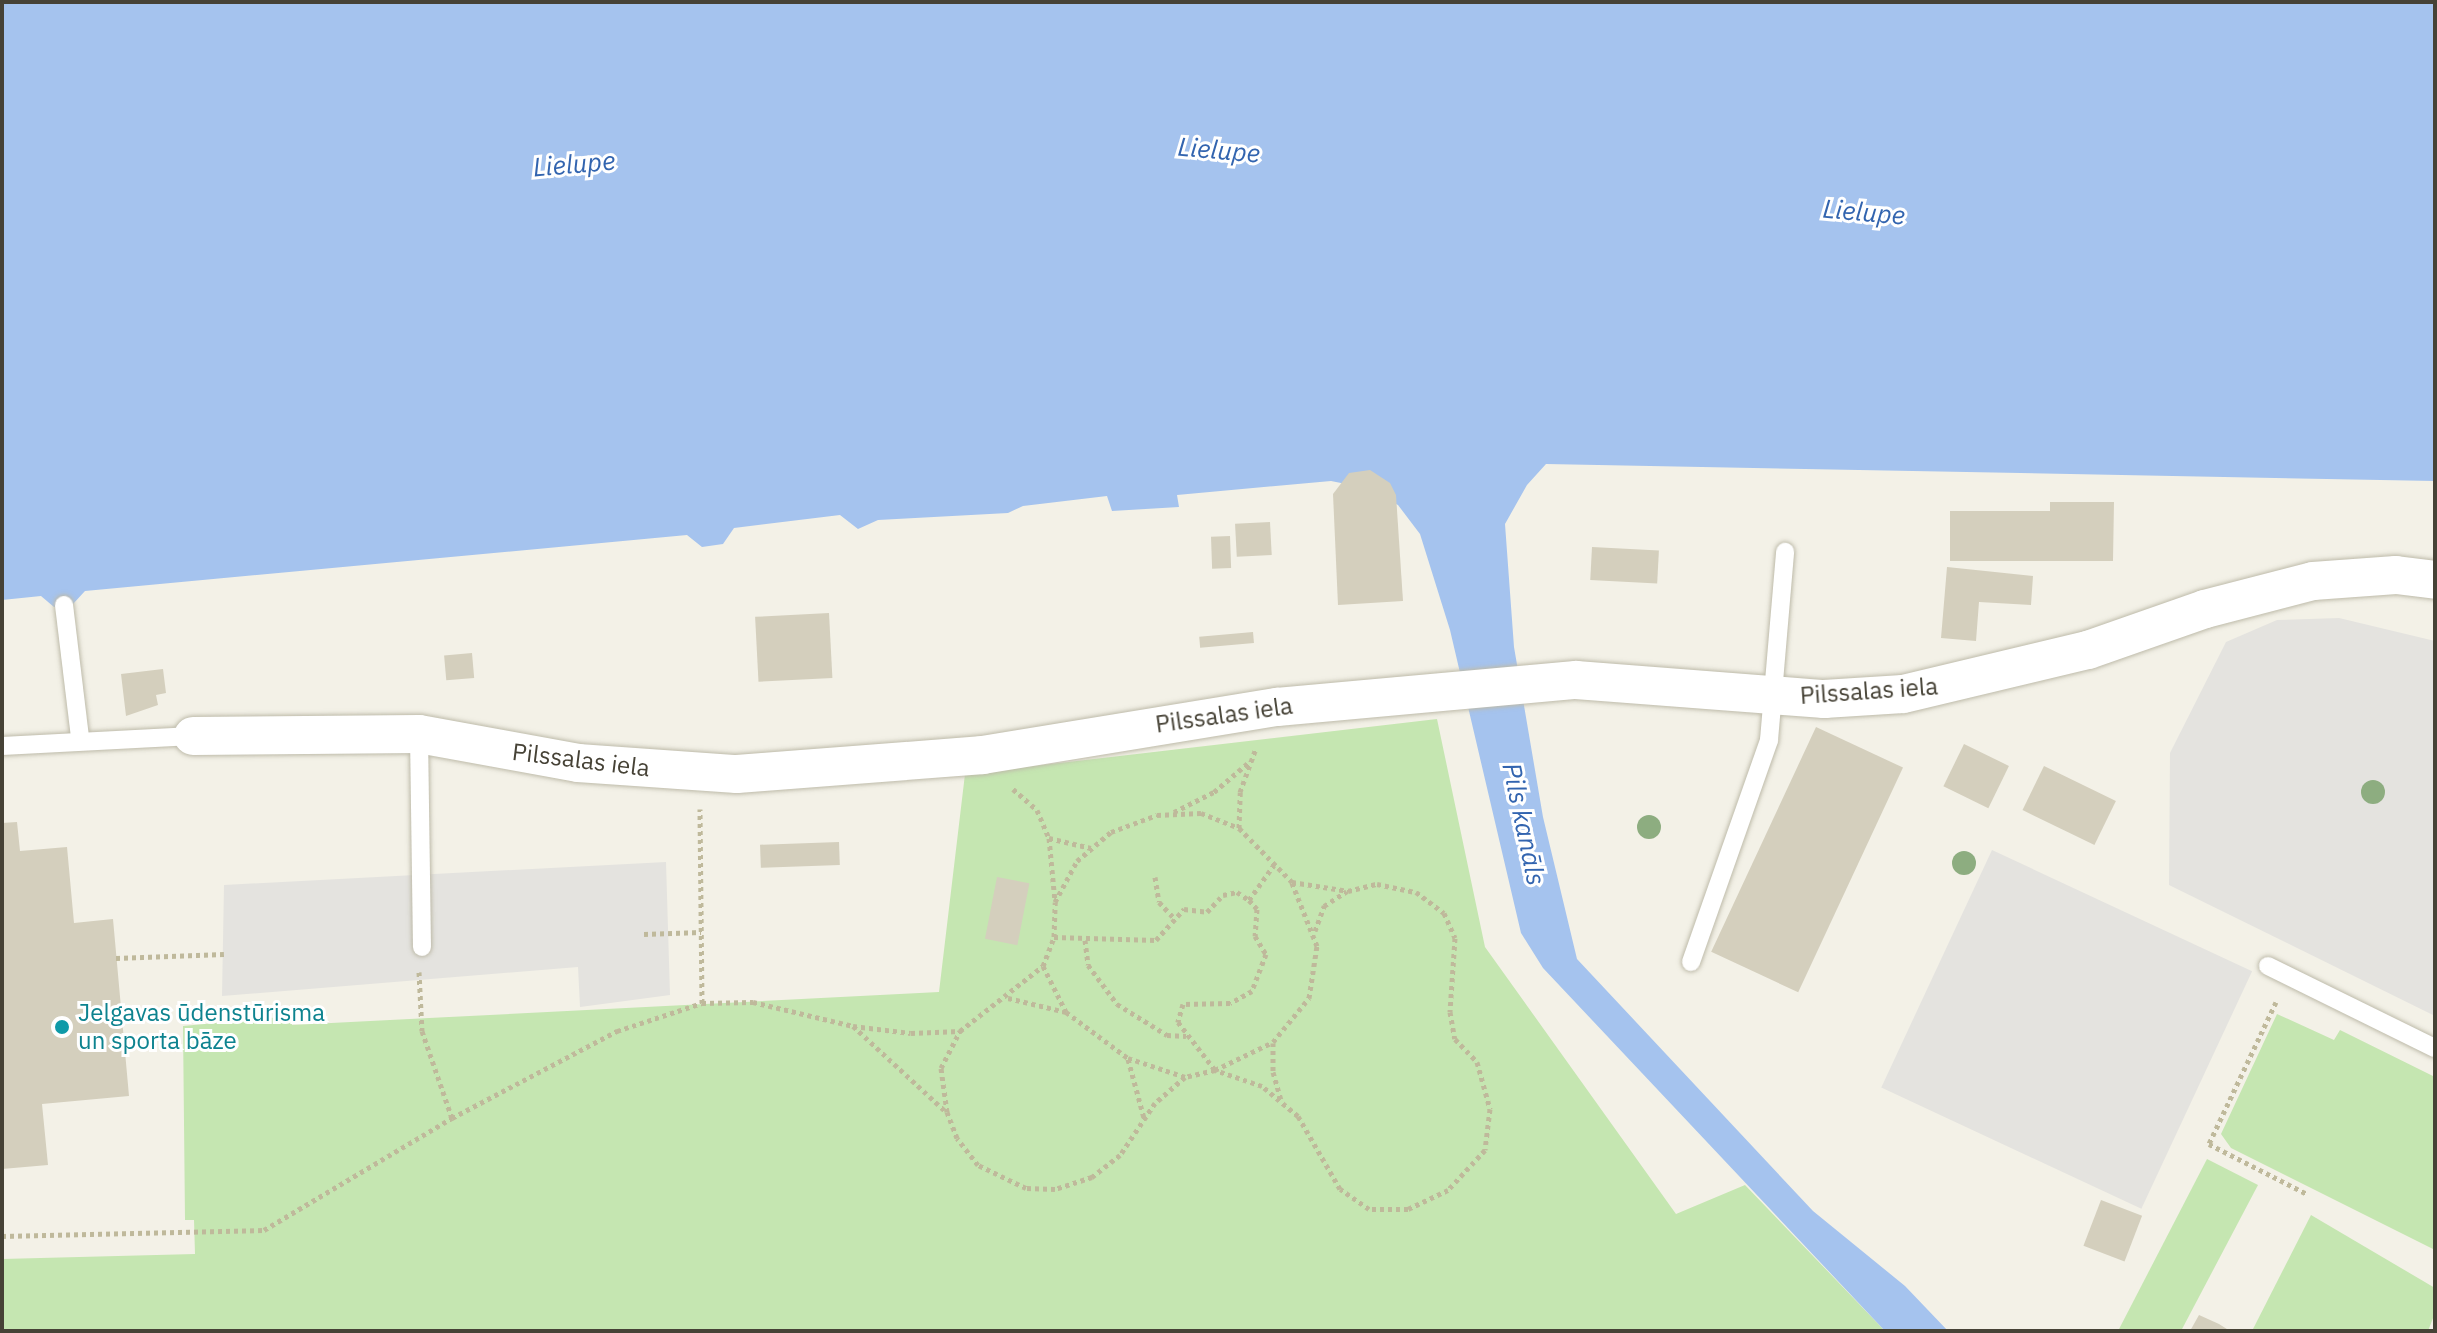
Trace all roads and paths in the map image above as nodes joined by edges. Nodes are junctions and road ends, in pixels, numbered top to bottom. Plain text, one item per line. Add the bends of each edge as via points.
1 (1785, 552) dead end
2 (2435, 580) edge
3 (64, 605) dead end
4 (1771, 696) junction
5 (1277, 707) junction
6 (419, 734) junction
7 (193, 736) joint
8 (80, 738) junction
9 (2, 746) edge
10 (983, 755) junction
11 (1250, 761) junction
12 (701, 774) junction
13 (1173, 813) junction
14 (1239, 828) junction
15 (1049, 838) junction
16 (1092, 848) junction
17 (1274, 864) junction
18 (1155, 877) dead end
19 (1292, 882) junction
20 (1348, 891) junction
21 (1249, 900) junction
22 (1055, 902) junction
23 (1175, 919) junction
24 (701, 932) junction
25 (1315, 932) junction
26 (644, 934) dead end
27 (1054, 937) junction
28 (1085, 940) junction
29 (422, 947) joint
30 (224, 954) dead end
31 (116, 958) dead end
32 (1691, 962) dead end
33 (1043, 966) junction
34 (2268, 966) dead end
35 (2289, 976) junction
36 (1007, 998) junction
37 (702, 1003) junction
38 (1066, 1012) junction
39 (853, 1026) junction
40 (960, 1031) junction
41 (1186, 1036) junction
42 (1273, 1042) junction
43 (2435, 1048) edge
44 (1128, 1058) junction
45 (1215, 1070) junction
46 (1185, 1077) junction
47 (1282, 1102) junction
48 (947, 1112) junction
49 (452, 1118) junction
50 (1144, 1118) junction
51 (2307, 1194) dead end
52 (2, 1236) edge

1 - 4 lane
2 - 4 street, Pilssalas iela via 2396,575 2313,581 1945,687 1840,698
3 - 8 lane
4 - 5 street, Pilssalas iela via 1634,682 1462,689
4 - 32 lane via 1769,740
5 - 10 street, Pilssalas iela
5 - 11 path
6 - 7 street, Pilssalas iela
6 - 12 street, Pilssalas iela via 578,763
6 - 29 lane
7 - 8 lane, Pilssalas iela
8 - 9 lane, Pilssalas iela
10 - 12 street, Pilssalas iela
10 - 15 path via 1037,810
11 - 13 path via 1214,792
11 - 14 path via 1240,792
12 - 24 path
13 - 14 path via 1201,813
13 - 16 path via 1111,832
14 - 17 path
15 - 16 path
15 - 22 path
16 - 22 path via 1077,861
17 - 19 path
17 - 21 path
18 - 23 path via 1159,902
19 - 20 path
19 - 25 path
20 - 25 path via 1324,906
20 - 47 path via 1377,884 1416,892 1444,913 1455,938 1450,1012 1455,1039 1477,1062 1490,1109 1485,1150 1448,1190 1408,1209 1369,1209 1340,1189 1298,1116
21 - 23 path via 1237,892 1223,895 1207,912 1184,909
21 - 41 path via 1257,909 1255,936 1266,954 1252,991 1230,1003 1183,1004 1178,1022
22 - 27 path
23 - 28 path via 1156,940
24 - 26 path
24 - 37 path
25 - 42 path via 1309,998
27 - 28 path
27 - 33 path
28 - 41 path via 1088,965 1117,1004 1167,1035
29 - 49 path via 417,997 422,1031
30 - 31 path
33 - 36 path
33 - 38 path
34 - 35 lane
35 - 43 lane
35 - 51 path via 2209,1144
36 - 38 path
36 - 40 path via 978,1013
37 - 39 path via 753,1002
37 - 49 path via 617,1031
38 - 44 path
39 - 40 path via 911,1033
39 - 48 path
40 - 48 path via 941,1068
41 - 45 path
42 - 45 path
42 - 47 path via 1273,1072
44 - 46 path
44 - 50 path
45 - 46 path
45 - 47 path via 1262,1086
46 - 50 path
48 - 50 path via 957,1138 978,1165 1026,1188 1055,1189 1092,1177 1120,1155
49 - 52 path via 264,1230

